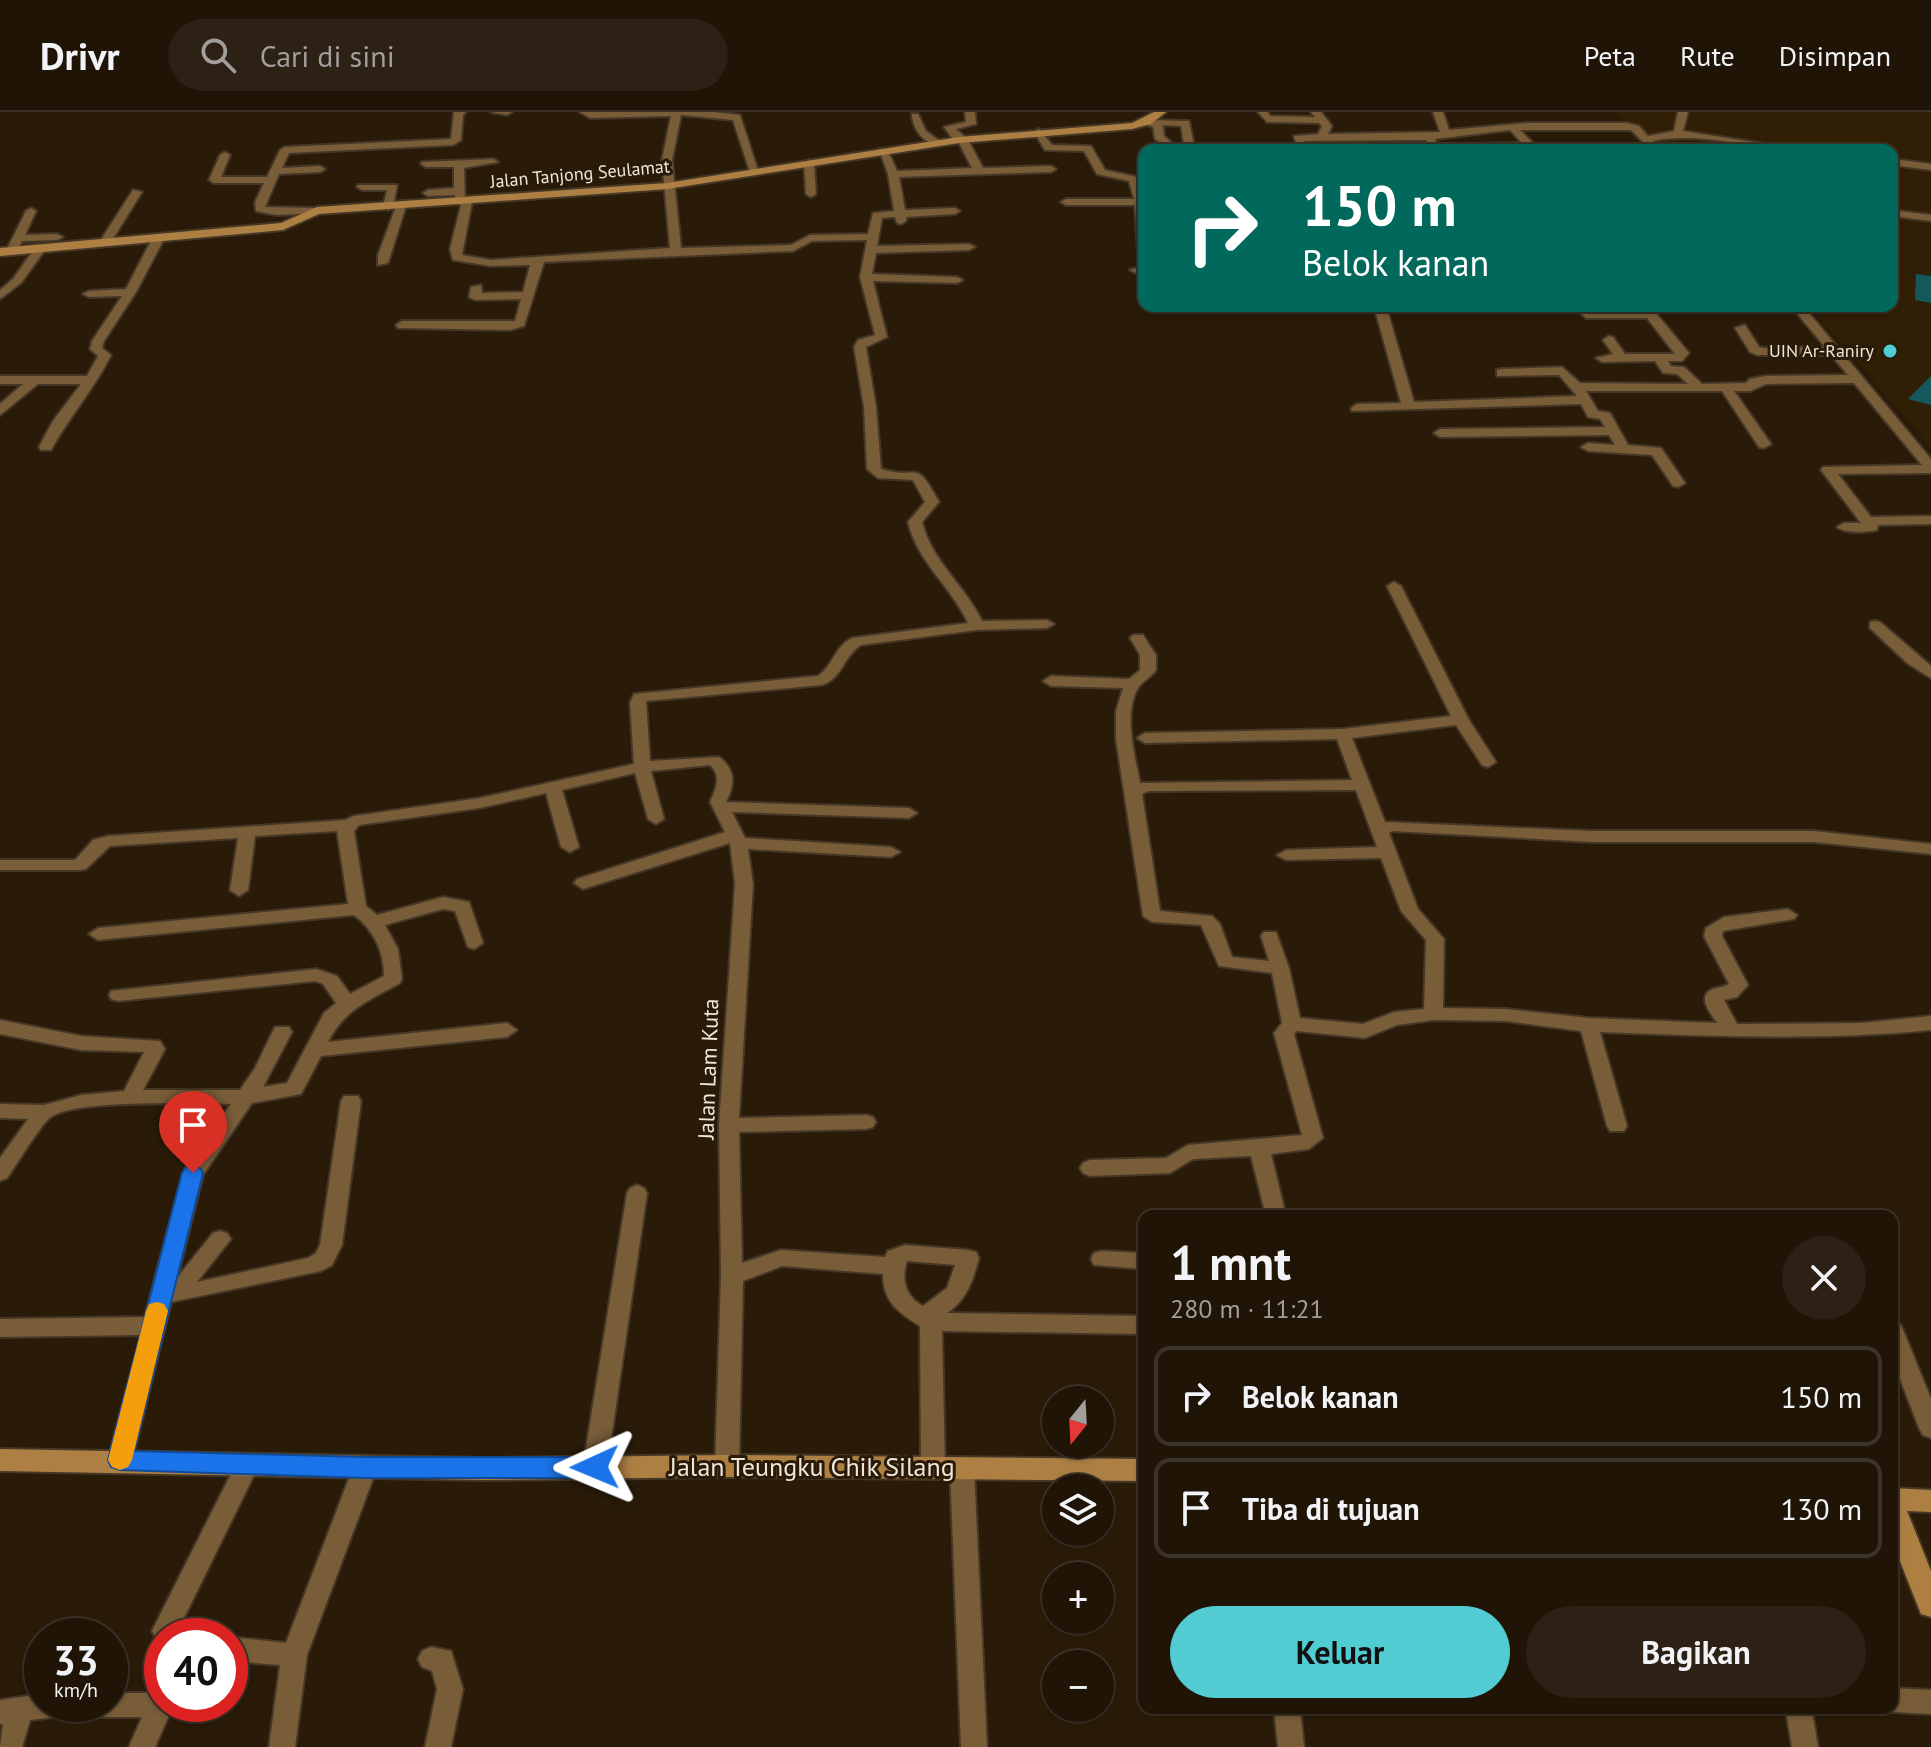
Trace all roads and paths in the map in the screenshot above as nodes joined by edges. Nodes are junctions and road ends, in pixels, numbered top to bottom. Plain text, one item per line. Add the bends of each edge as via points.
1 (461, 112) edge
2 (496, 112) edge
3 (507, 112) edge
4 (585, 112) edge
5 (970, 112) edge
6 (1161, 112) edge
7 (1263, 112) edge
8 (1438, 112) edge
9 (1518, 112) edge
10 (1591, 112) edge
11 (1683, 112) edge
12 (678, 113) edge
13 (915, 116) dead end
14 (1320, 116) edge
15 (1150, 122) junction
16 (1603, 126) junction
17 (1527, 127) junction
18 (1514, 129) junction
19 (1039, 132) junction
20 (1445, 132) junction
21 (1678, 133) junction
22 (1335, 136) junction
23 (1321, 137) junction
24 (1429, 137) junction
25 (1647, 139) junction
26 (961, 140) junction
27 (445, 142) junction
28 (936, 143) junction
29 (1168, 144) edge
30 (1189, 144) edge
31 (1300, 144) edge
32 (1338, 144) edge
33 (1433, 144) edge
34 (1529, 144) edge
35 (1652, 144) edge
36 (1756, 144) edge
37 (883, 151) junction
38 (225, 155) dead end
39 (493, 162) dead end
40 (442, 163) junction
41 (809, 163) junction
42 (1898, 163) edge
43 (426, 164) dead end
44 (459, 165) junction
45 (1931, 167) edge
46 (320, 169) dead end
47 (1051, 169) dead end
48 (979, 171) junction
49 (998, 171) junction
50 (755, 172) junction
51 (893, 174) junction
52 (272, 175) junction
53 (429, 181) dead end
54 (1002, 184) dead end
55 (667, 186) junction
56 (362, 187) dead end
57 (1138, 191) edge
58 (137, 192) dead end
59 (428, 193) dead end
60 (461, 194) junction
61 (811, 194) dead end
62 (1066, 202) dead end
63 (1138, 202) edge
64 (394, 206) junction
65 (31, 211) dead end
66 (317, 211) junction
67 (898, 213) junction
68 (1898, 214) edge
69 (956, 217) dead end
70 (1931, 218) edge
71 (57, 237) dead end
72 (159, 237) junction
73 (874, 237) junction
74 (19, 238) junction
75 (105, 243) junction
76 (969, 247) dead end
77 (39, 250) junction
78 (870, 250) junction
79 (6, 251) edge
80 (676, 251) junction
81 (537, 261) junction
82 (382, 263) dead end
83 (866, 277) junction
84 (957, 280) dead end
85 (477, 287) dead end
86 (130, 292) junction
87 (89, 294) dead end
88 (528, 295) junction
89 (0, 296) edge
90 (1382, 312) edge
91 (1584, 312) edge
92 (1802, 312) edge
93 (402, 325) dead end
94 (1741, 328) dead end
95 (1609, 340) dead end
96 (1833, 351) junction
97 (1659, 357) junction
98 (1602, 358) dead end
99 (1622, 358) junction
100 (1501, 373) dead end
101 (1859, 379) junction
102 (0, 380) edge
103 (87, 380) junction
104 (34, 381) junction
105 (1577, 387) junction
106 (1725, 387) junction
107 (1699, 388) junction
108 (1585, 400) junction
109 (1408, 405) junction
110 (1357, 408) dead end
111 (0, 411) edge
112 (1612, 431) junction
113 (1440, 433) dead end
114 (1764, 444) dead end
115 (46, 447) dead end
116 (1588, 447) dead end
117 (1624, 449) junction
118 (1931, 468) edge
119 (1678, 483) dead end
120 (1931, 520) edge
121 (1867, 521) junction
122 (1844, 527) dead end
123 (1394, 586) dead end
124 (1047, 624) dead end
125 (1875, 625) dead end
126 (977, 626) junction
127 (1138, 638) dead end
128 (1931, 673) edge
129 (1051, 681) dead end
130 (1133, 684) junction
131 (1461, 720) junction
132 (1343, 734) junction
133 (1145, 738) dead end
134 (1488, 762) dead end
135 (641, 767) junction
136 (1362, 785) junction
137 (553, 787) junction
138 (1133, 792) junction
139 (723, 807) junction
140 (909, 813) dead end
141 (656, 819) dead end
142 (347, 825) junction
143 (247, 831) junction
144 (1380, 831) junction
145 (736, 839) junction
146 (570, 847) dead end
147 (1931, 849) edge
148 (891, 852) dead end
149 (1386, 852) junction
150 (1286, 855) dead end
151 (0, 865) edge
152 (583, 883) dead end
153 (239, 890) dead end
154 (366, 915) junction
155 (1788, 915) dead end
156 (98, 934) dead end
157 (1270, 936) dead end
158 (474, 943) dead end
159 (1280, 968) junction
160 (118, 995) dead end
161 (347, 1004) junction
162 (1433, 1014) junction
163 (1931, 1023) edge
164 (1292, 1024) junction
165 (1589, 1025) junction
166 (0, 1027) edge
167 (507, 1030) dead end
168 (1731, 1030) junction
169 (282, 1032) dead end
170 (317, 1050) junction
171 (130, 1097) junction
172 (246, 1097) junction
173 (351, 1101) dead end
174 (0, 1111) edge
175 (44, 1112) junction
176 (866, 1122) dead end
177 (729, 1125) junction
178 (1617, 1126) dead end
179 (1259, 1148) junction
180 (1090, 1168) dead end
181 (0, 1173) edge
182 (637, 1193) dead end
183 (1274, 1210) edge
184 (220, 1239) dead end
185 (1102, 1259) dead end
186 (1138, 1261) edge
187 (894, 1266) junction
188 (732, 1276) junction
189 (170, 1294) junction
190 (927, 1319) junction
191 (1138, 1325) edge
192 (152, 1326) junction
193 (0, 1328) edge
194 (1898, 1341) edge
195 (1923, 1388) edge
196 (1931, 1428) edge
197 (0, 1460) edge
198 (120, 1460) junction
199 (247, 1465) junction
200 (727, 1466) junction
201 (595, 1467) junction
202 (365, 1468) junction
203 (933, 1468) junction
204 (962, 1468) junction
205 (1138, 1470) edge
206 (1898, 1499) edge
207 (1931, 1501) edge
208 (1898, 1522) edge
209 (1931, 1605) edge
210 (171, 1618) edge
211 (248, 1651) edge
212 (294, 1655) junction
213 (431, 1659) dead end
214 (1898, 1700) edge
215 (1931, 1702) edge
216 (144, 1705) edge
217 (10, 1710) edge
218 (1288, 1714) edge
219 (1801, 1714) edge
220 (153, 1722) edge
221 (9, 1747) edge
222 (142, 1747) edge
223 (282, 1747) edge
224 (438, 1747) edge
225 (974, 1747) edge
226 (1291, 1747) edge
227 (1805, 1747) edge

1 - 27 street via 456,140
2 - 3 street
4 - 12 street
5 - 26 street via 972,123 949,127
6 - 15 street
7 - 14 street via 1267,119
8 - 20 street
9 - 17 street
10 - 16 street
11 - 21 street
12 - 50 street via 737,117
12 - 55 street
13 - 28 street via 922,132
14 - 23 street via 1327,126
15 - 19 street, Jalan Tanjong Seulamat
15 - 29 street
15 - 30 street via 1186,123
16 - 17 street
16 - 25 street via 1635,128
17 - 18 street
18 - 20 street
18 - 34 street
19 - 26 street, Jalan Tanjong Seulamat
19 - 57 street via 1049,148 1087,148 1101,172 1131,177
20 - 24 street
21 - 25 street
21 - 36 street
22 - 23 street
22 - 24 street
22 - 32 street
23 - 31 street via 1298,138
24 - 33 street
25 - 35 street
26 - 28 street, Jalan Tanjong Seulamat
26 - 48 street
27 - 40 street
27 - 52 street via 291,148
28 - 37 street, Jalan Tanjong Seulamat
37 - 41 street, Jalan Tanjong Seulamat
37 - 51 street
38 - 52 street via 214,180
39 - 44 street
40 - 43 street
40 - 44 street
41 - 50 street, Jalan Tanjong Seulamat
41 - 61 street
42 - 45 street
44 - 60 street
46 - 52 street
47 - 49 street
48 - 49 street
48 - 51 street
49 - 54 street
50 - 55 street, Jalan Tanjong Seulamat
51 - 67 street
52 - 66 street via 260,209
53 - 60 street
55 - 60 street, Jalan Tanjong Seulamat
55 - 80 street
56 - 64 street via 393,187
58 - 75 street
59 - 60 street
60 - 64 street, Jalan Tanjong Seulamat
60 - 81 street via 457,258
62 - 63 street
64 - 66 street, Jalan Tanjong Seulamat
64 - 82 street via 397,227
65 - 74 street
66 - 72 street, Jalan Tanjong Seulamat via 287,226
67 - 69 street
67 - 73 street via 878,214
68 - 70 street
71 - 74 street
72 - 75 street, Jalan Tanjong Seulamat
72 - 86 street
73 - 78 street
73 - 80 street via 810,238 797,248
74 - 79 street
75 - 77 street, Jalan Tanjong Seulamat
76 - 78 street
77 - 79 street, Jalan Tanjong Seulamat
77 - 89 street
78 - 83 street
80 - 81 street
81 - 88 street
83 - 84 street
83 - 126 street via 881,335 860,347 874,469 878,474 918,476 932,502 915,522 916,531 932,566 954,587
85 - 88 street via 475,297
86 - 87 street
86 - 103 street via 98,341 96,349 105,355
88 - 93 street via 515,325
90 - 109 street
91 - 97 street via 1650,314 1683,353 1678,358
92 - 96 street
94 - 96 street via 1761,352
95 - 99 street
96 - 101 street
97 - 99 street
97 - 107 street via 1667,370 1680,370
98 - 99 street
100 - 105 street via 1562,371
101 - 106 street via 1766,380 1750,387
101 - 118 street
102 - 104 street
103 - 104 street
103 - 115 street via 55,424
104 - 111 street
105 - 107 street
105 - 108 street
106 - 107 street
106 - 114 street
108 - 109 street
108 - 112 street via 1593,414 1605,416
109 - 110 street
112 - 113 street
112 - 117 street
116 - 117 street
117 - 119 street via 1656,451
118 - 121 street via 1828,470
120 - 121 street
121 - 122 street via 1872,527
123 - 131 street
124 - 126 street
125 - 128 street
126 - 135 street via 851,642 822,680 640,697
127 - 130 street via 1148,655 1148,670
129 - 130 street
130 - 138 street via 1124,740
131 - 132 street
131 - 134 street
132 - 133 street
132 - 136 street
135 - 137 street
135 - 139 street, Jalan Lam Kuta via 716,761 726,774 718,801
135 - 141 street
136 - 138 street via 1147,786
136 - 144 street
137 - 142 street
137 - 146 street
138 - 159 street via 1152,916 1206,920 1225,962
139 - 140 street
139 - 145 street, Jalan Lam Kuta
142 - 143 street
142 - 154 street
143 - 151 street via 108,841 80,865
143 - 153 street
144 - 147 street via 1389,826 1618,837 1805,834
144 - 149 street
145 - 148 street
145 - 152 street
145 - 177 street, Jalan Lam Kuta via 744,884
149 - 150 street
149 - 162 street via 1410,911 1435,939
154 - 156 street
154 - 158 street via 443,903 463,906
154 - 161 street via 382,934 393,979
155 - 168 street via 1715,928 1713,936 1739,985 1715,996
157 - 159 street
159 - 164 street
160 - 161 street via 316,975 330,980
161 - 170 street via 331,1018
162 - 164 street via 1394,1019 1365,1031
162 - 165 street via 1506,1015
163 - 168 street via 1861,1030
164 - 179 street via 1284,1033 1313,1138
165 - 168 street
165 - 178 street
166 - 171 street via 81,1043 153,1046
167 - 170 street
169 - 172 street
170 - 172 street via 294,1089
171 - 172 street
171 - 175 street
172 - 189 street via 193,1173
173 - 189 street via 331,1245 324,1259
174 - 175 street
175 - 181 street
176 - 177 street
177 - 188 street, Jalan Lam Kuta
179 - 180 street via 1188,1152 1170,1165
179 - 183 street
182 - 201 street
184 - 189 street
185 - 186 street
187 - 188 street via 781,1258
187 - 190 street via 893,1280 903,1304
187 - 190 street via 896,1257 905,1253 968,1258 961,1288
188 - 200 street, Jalan Lam Kuta
189 - 192 street
190 - 191 street
190 - 203 street via 933,1366
192 - 193 street
192 - 198 street
194 - 195 street
195 - 196 street
197 - 198 street, Jalan Teungku Chik Silang
198 - 199 street, Jalan Teungku Chik Silang
199 - 202 street, Jalan Teungku Chik Silang
199 - 210 street
200 - 201 street, Jalan Teungku Chik Silang
200 - 203 street, Jalan Teungku Chik Silang
201 - 202 street, Jalan Teungku Chik Silang
202 - 212 street
203 - 204 street, Jalan Teungku Chik Silang
204 - 205 street, Jalan Teungku Chik Silang
204 - 225 street
206 - 207 street
208 - 209 street
211 - 212 street
212 - 223 street
213 - 224 street via 442,1659 450,1681
214 - 215 street
216 - 217 street
217 - 221 street
218 - 226 street
219 - 227 street
220 - 222 street

